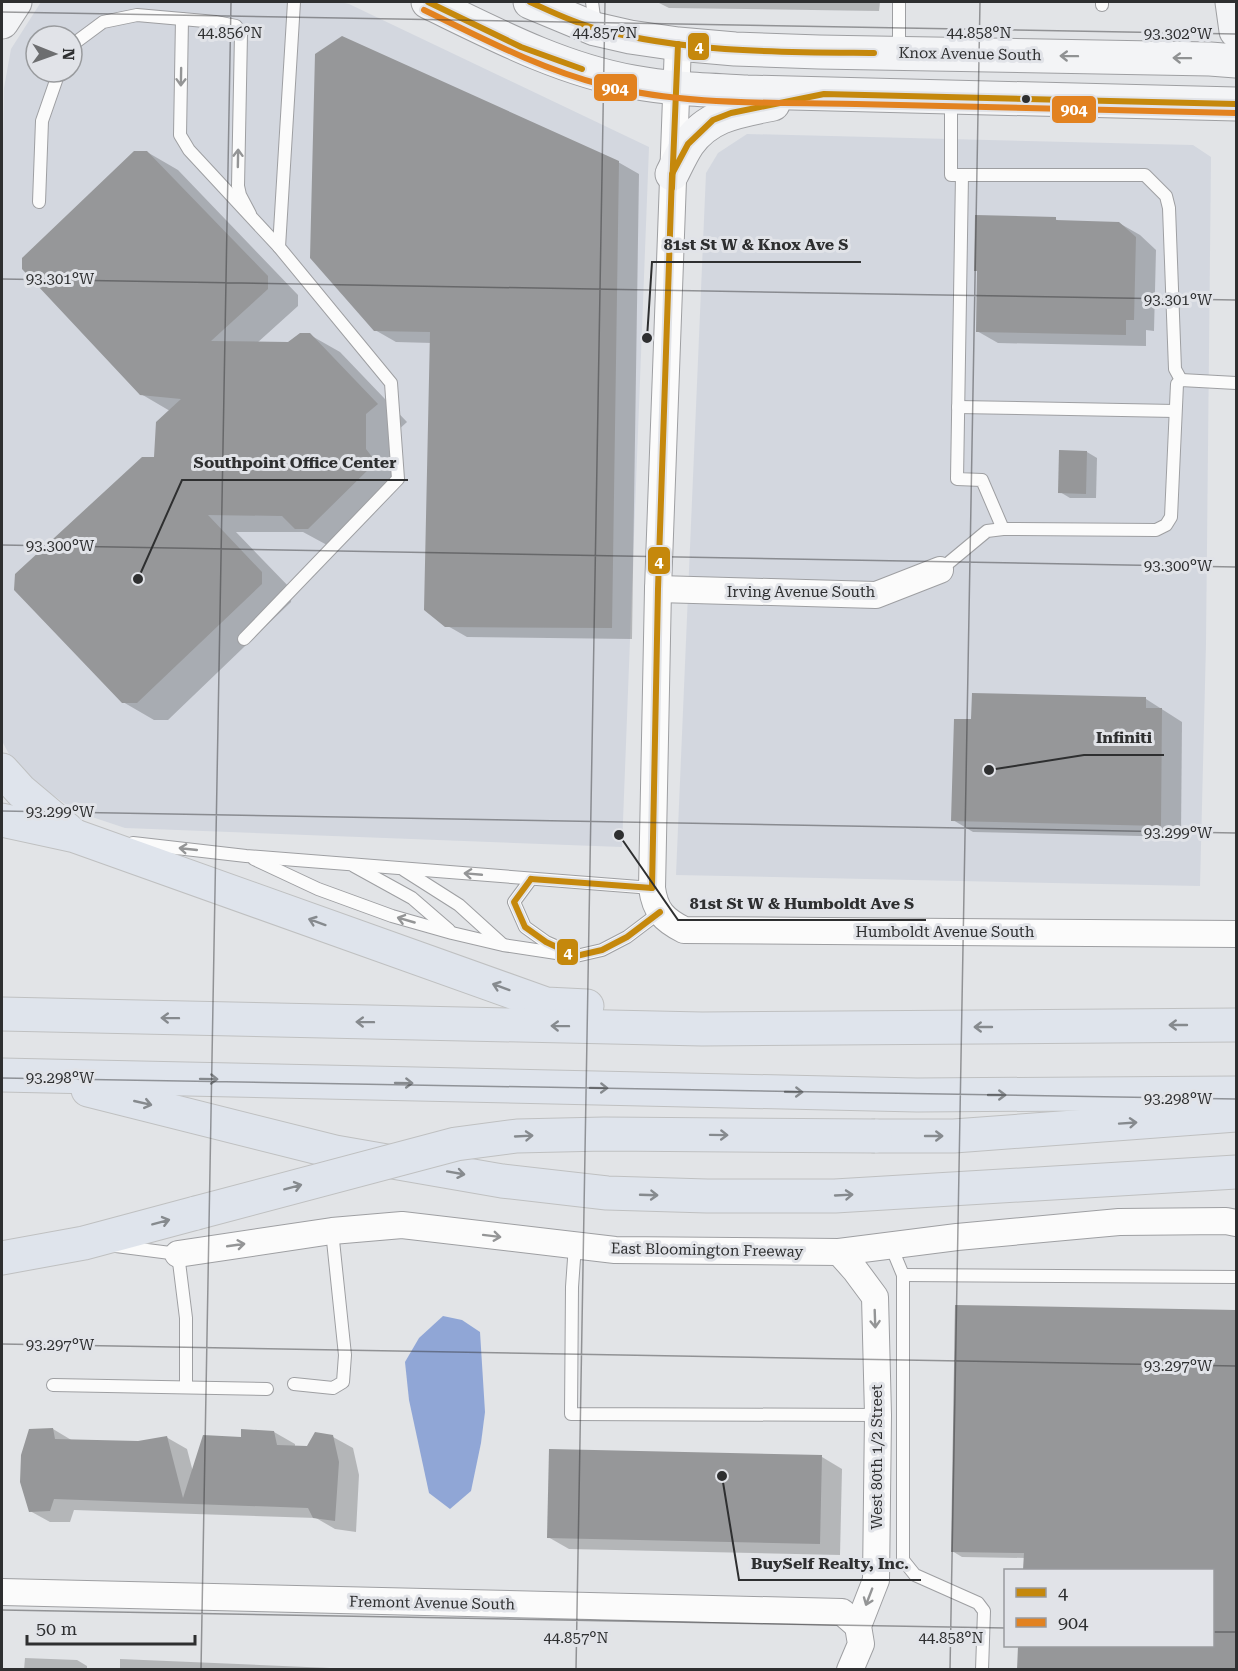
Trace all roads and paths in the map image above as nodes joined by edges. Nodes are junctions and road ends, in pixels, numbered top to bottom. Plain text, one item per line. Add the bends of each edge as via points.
1 (15, 2) edge
2 (294, 2) edge
3 (428, 2) edge
4 (530, 2) edge
5 (899, 2) edge
6 (1232, 2) edge
7 (594, 15) edge
8 (182, 19) junction
9 (2, 22) edge
10 (1236, 31) edge
11 (84, 36) edge
12 (678, 44) junction
13 (899, 53) junction
14 (1236, 61) edge
15 (55, 84) edge
16 (675, 87) junction
17 (824, 94) junction
18 (951, 97) junction
19 (1236, 104) edge
20 (672, 174) junction
21 (962, 175) junction
22 (39, 202) dead end
23 (250, 214) junction
24 (279, 247) junction
25 (1181, 380) junction
26 (1236, 383) edge
27 (958, 407) junction
28 (1175, 411) junction
29 (1003, 529) junction
30 (940, 570) joint
31 (658, 590) junction
32 (244, 639) dead end
33 (2, 770) edge
34 (2, 820) edge
35 (75, 836) junction
36 (246, 856) junction
37 (351, 864) junction
38 (400, 868) junction
39 (531, 879) junction
40 (656, 900) junction
41 (452, 933) junction
42 (1236, 934) edge
43 (503, 945) junction
44 (576, 956) junction
45 (2, 1014) edge
46 (1236, 1025) edge
47 (913, 1027) junction
48 (13, 1075) edge
49 (1236, 1093) edge
50 (1236, 1116) edge
51 (1236, 1172) edge
52 (1236, 1223) edge
53 (332, 1231) junction
54 (84, 1243) junction
55 (575, 1245) junction
56 (891, 1246) junction
57 (839, 1252) junction
58 (178, 1254) junction
59 (2, 1258) edge
60 (903, 1275) junction
61 (1236, 1276) edge
62 (294, 1384) dead end
63 (53, 1385) dead end
64 (186, 1387) junction
65 (267, 1389) dead end
66 (878, 1415) junction
67 (2, 1592) edge
68 (858, 1626) junction
69 (850, 1670) edge
70 (982, 1670) edge

1 - 9 street
2 - 24 lane
3 - 16 street via 521,47 582,69 632,82
4 - 7 street, Knox Avenue South
5 - 13 lane
6 - 10 street
7 - 12 street, Knox Avenue South via 630,37
8 - 11 lane via 137,15 103,22
8 -> 23 lane via 180,135 189,150
23 -> 8 lane via 238,186 241,34 236,26
12 - 13 street, Knox Avenue South via 748,50
12 - 16 street
14 -> 13 street, Knox Avenue South
15 - 22 lane via 42,121
16 - 17 street
16 - 20 street
17 - 18 street
17 - 20 street via 713,120 688,144
18 - 19 street
18 - 21 lane via 951,175
20 - 31 street
21 - 25 lane via 1145,176 1166,196 1169,208 1175,369
21 - 27 lane
23 - 24 lane
24 - 32 lane via 391,383 398,479
25 - 26 lane
25 - 28 lane via 1177,384
27 - 28 lane
27 - 29 lane via 957,479 982,480
28 - 29 lane via 1171,517 1166,525 1156,530
29 - 30 lane via 987,531
30 - 31 street, Irving Avenue South via 876,595
31 - 40 street
33 - 35 highway
34 - 35 highway
36 -> 35 lane
47 -> 35 highway via 546,1004
36 - 37 lane
41 -> 36 lane via 318,889
37 - 38 lane
37 - 41 lane via 411,898
39 -> 38 lane
38 - 43 lane via 459,904
39 - 40 lane
39 - 44 lane via 514,902 525,927
40 - 42 street, Humboldt Avenue South via 669,923 684,930
40 - 44 lane via 627,937 602,950
41 - 43 lane
43 - 44 lane
47 -> 45 highway via 690,1029
46 -> 47 highway
48 -> 49 highway via 917,1095
48 -> 51 highway via 189,1114 335,1152 502,1181 608,1193 835,1196
54 -> 50 highway, bridge via 456,1144 518,1136 954,1136
52 - 56 street, East Bloomington Freeway via 1119,1222
53 -> 55 street, East Bloomington Freeway via 402,1225
58 -> 53 street, East Bloomington Freeway
53 - 62 lane via 345,1355 343,1382 333,1388
54 - 58 lane
54 - 59 highway
55 - 57 street, East Bloomington Freeway via 626,1250
55 - 66 lane via 571,1414
56 - 57 street, East Bloomington Freeway
56 - 60 lane
57 -> 66 street, West 80th 1/2 Street via 874,1297
58 - 64 lane via 186,1318
60 - 61 lane
60 - 70 lane via 903,1560 915,1575 978,1603 984,1611
63 - 64 lane
64 - 65 lane
66 -> 68 street, West 80th 1/2 Street via 876,1580
67 - 68 street, Fremont Avenue South via 842,1612
68 - 69 street, West 80th 1/2 Street via 861,1644

